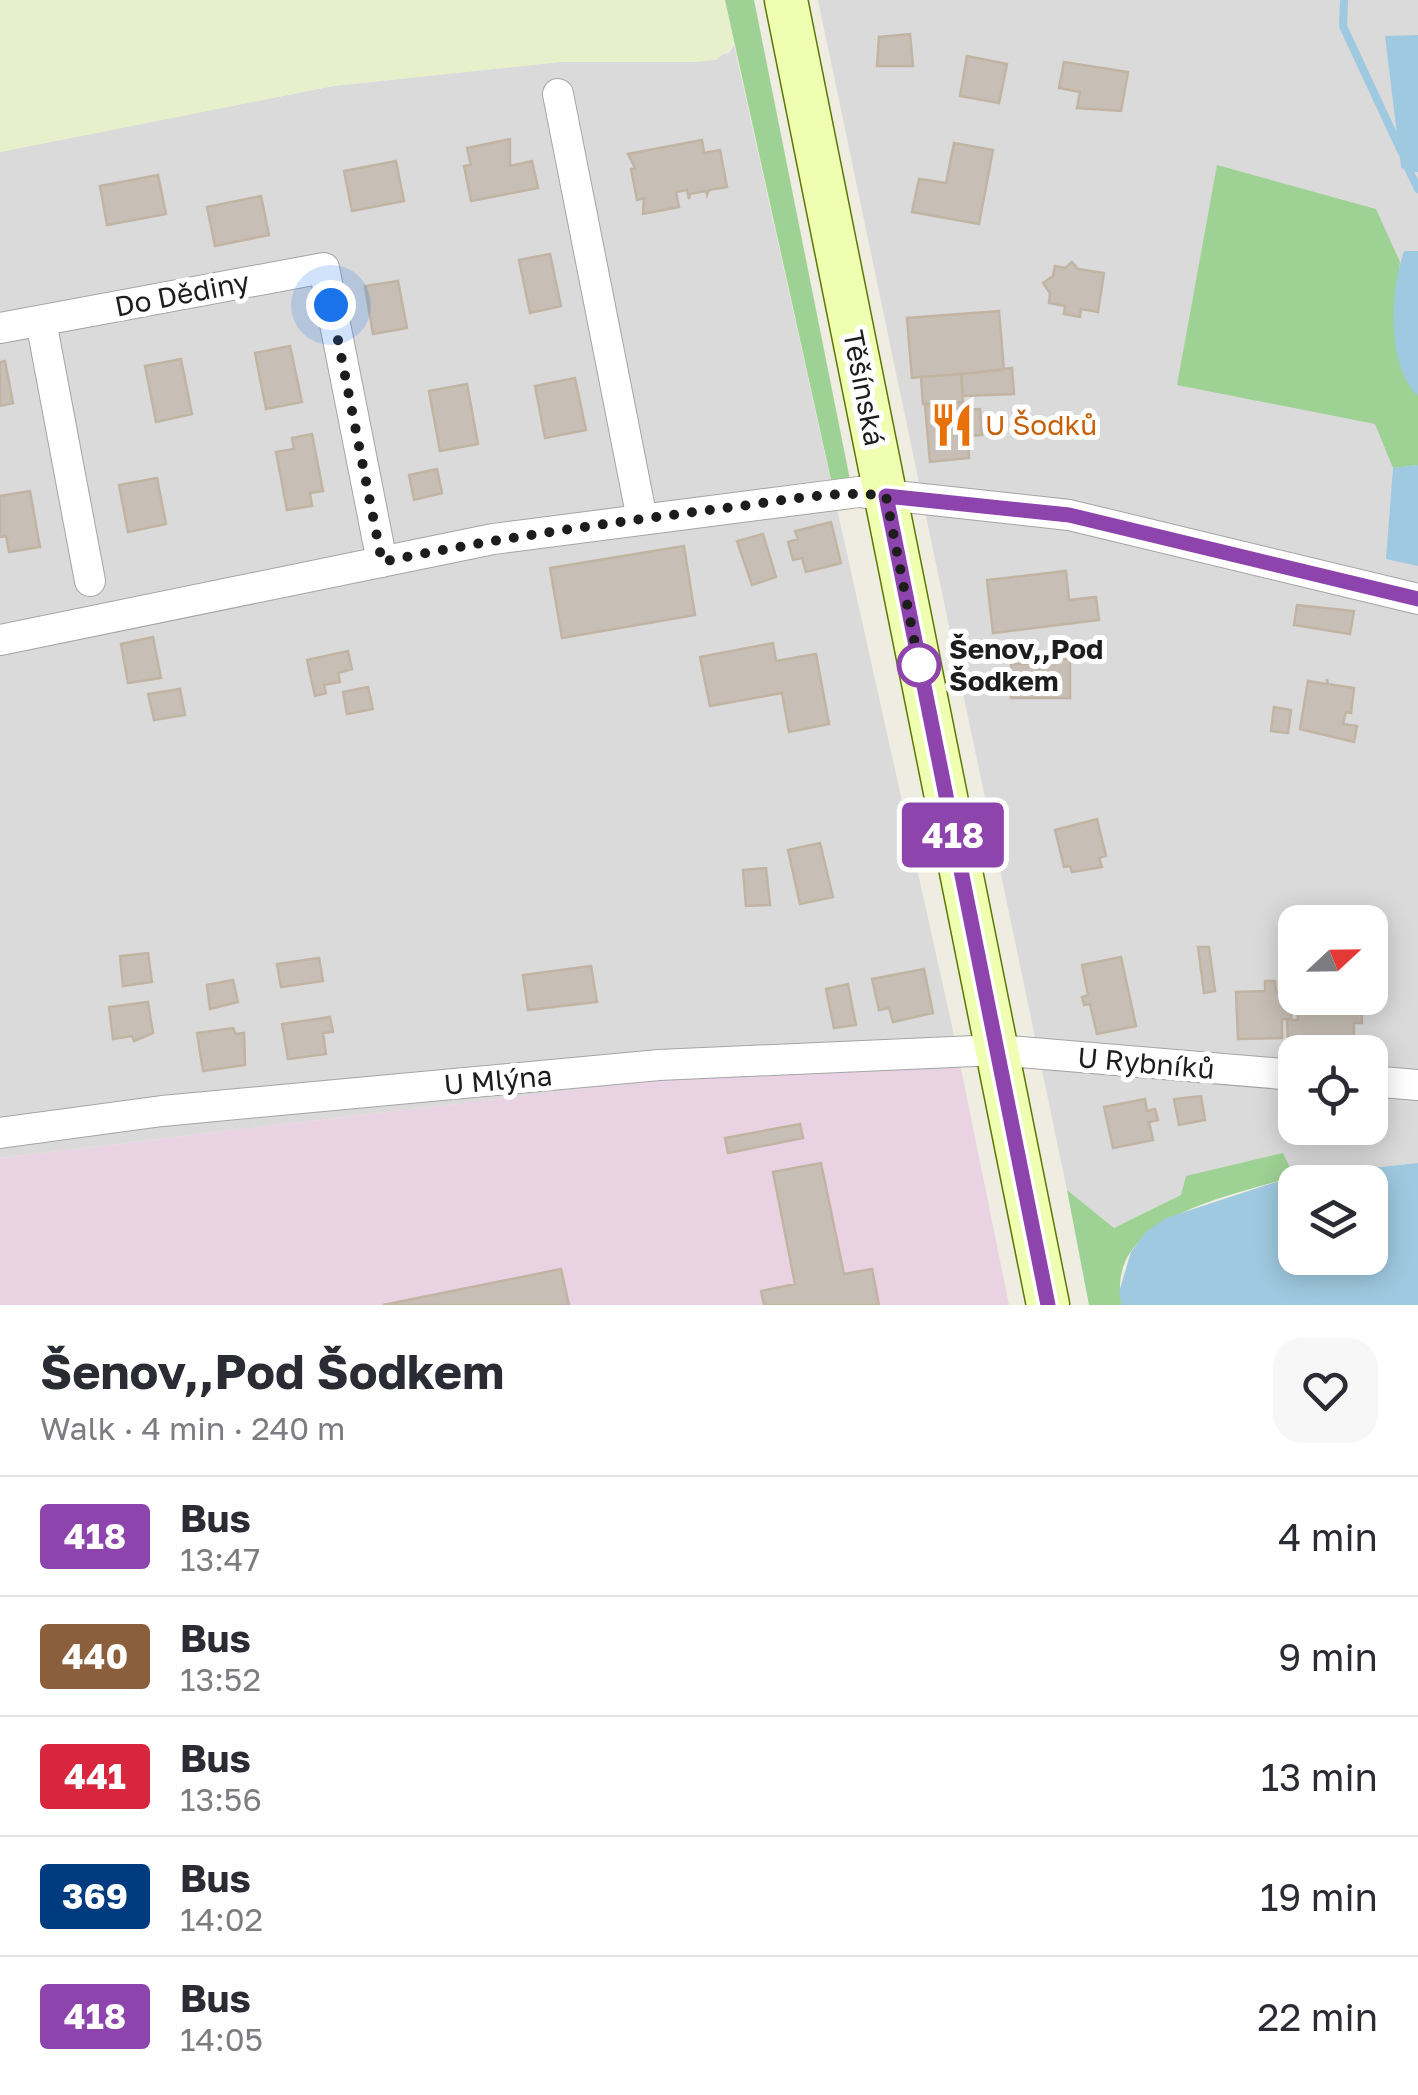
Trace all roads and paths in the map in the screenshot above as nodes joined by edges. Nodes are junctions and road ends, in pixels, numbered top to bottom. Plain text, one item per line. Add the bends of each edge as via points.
1 (786, 0) edge
2 (558, 94) dead end
3 (41, 321) junction
4 (0, 328) edge
5 (886, 496) junction
6 (642, 519) junction
7 (382, 562) junction
8 (90, 581) dead end
9 (1418, 599) edge
10 (0, 640) edge
11 (997, 1050) junction
12 (1278, 1074) edge
13 (1388, 1082) edge
14 (1418, 1085) edge
15 (0, 1133) edge
16 (1048, 1305) edge

1 - 5 main road, Těšínská
2 - 6 street
3 - 4 street, Do Dědiny
3 - 7 street, Do Dědiny via 324,268
3 - 8 street
5 - 6 street via 843,493
5 - 9 street via 1069,515
5 - 11 main road, Těšínská
6 - 7 street
7 - 10 street
11 - 12 street, U Rybníků
11 - 15 street, U Mlýna via 660,1066
11 - 16 main road, Těšínská
13 - 14 street

